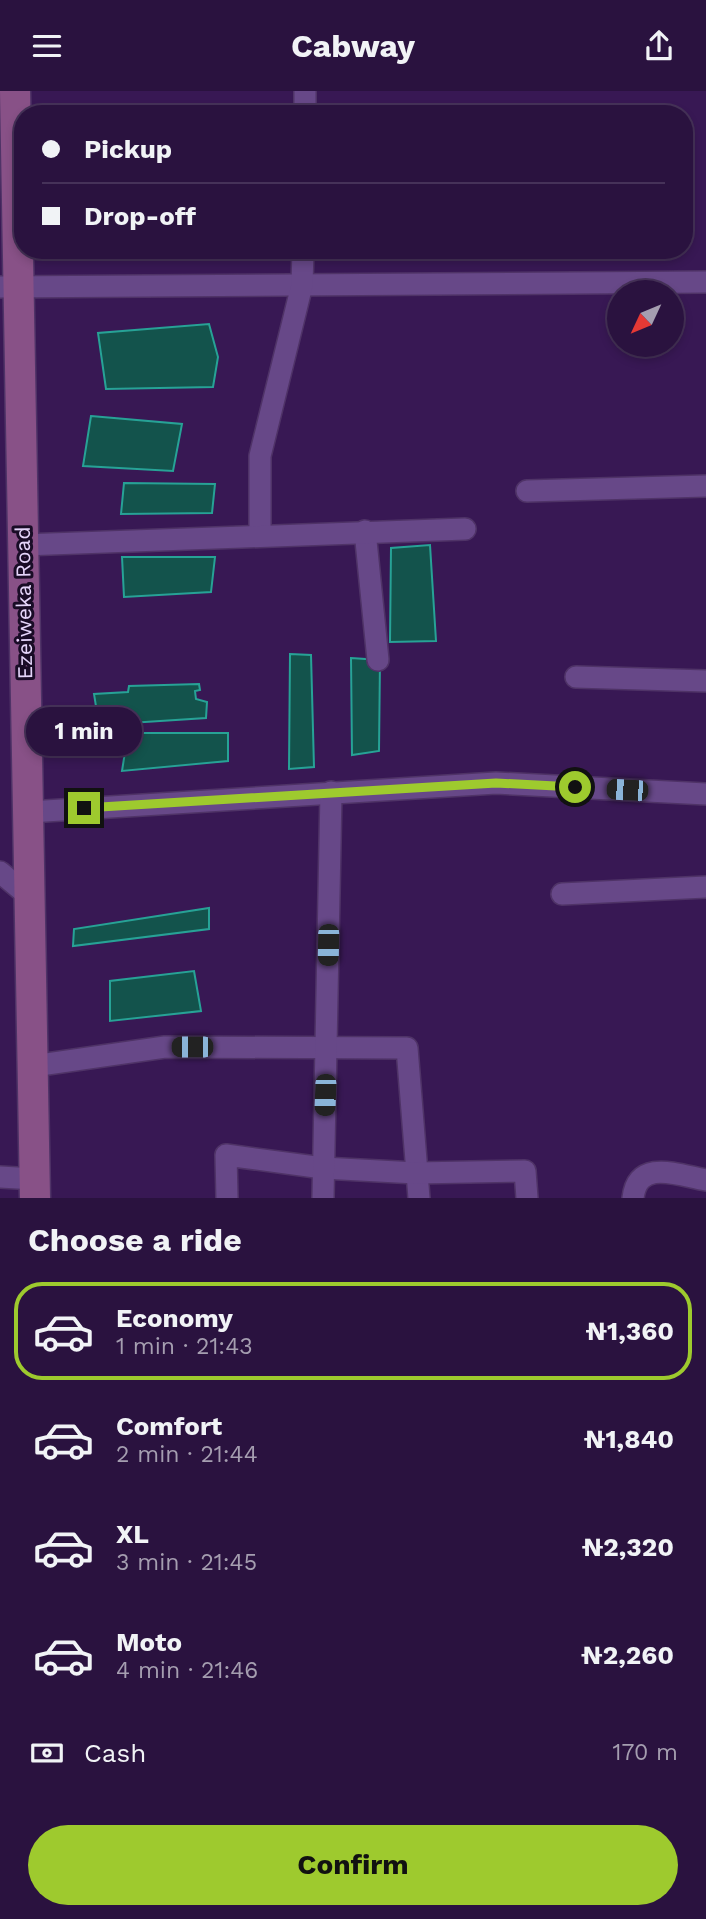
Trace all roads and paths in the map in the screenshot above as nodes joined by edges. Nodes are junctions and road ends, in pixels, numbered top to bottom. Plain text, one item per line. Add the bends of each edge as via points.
1 (14, 130) edge
2 (303, 259) edge
3 (706, 282) edge
4 (302, 285) junction
5 (10, 287) edge
6 (706, 487) edge
7 (527, 491) dead end
8 (465, 529) dead end
9 (365, 531) junction
10 (260, 535) junction
11 (23, 545) junction
12 (378, 660) dead end
13 (576, 677) dead end
14 (706, 681) edge
15 (331, 792) junction
16 (706, 794) edge
17 (29, 812) junction
18 (0, 872) edge
19 (706, 887) edge
20 (562, 894) dead end
21 (31, 898) junction
22 (326, 1047) junction
23 (33, 1066) junction
24 (323, 1168) junction
25 (416, 1173) junction
26 (0, 1177) edge
27 (706, 1180) edge
28 (35, 1188) edge
29 (227, 1198) edge
30 (323, 1198) edge
31 (419, 1198) edge
32 (527, 1198) edge
33 (634, 1198) edge

1 - 5 main road, Ezeiweka Road
2 - 4 street
3 - 4 street
4 - 5 street
4 - 10 street via 260,456
5 - 11 main road, Ezeiweka Road
6 - 7 street
8 - 9 street
9 - 10 street
9 - 12 street
10 - 11 street
11 - 17 main road, Ezeiweka Road
13 - 14 street
15 - 16 street via 496,783
15 - 17 street
15 - 22 street
17 - 21 main road, Ezeiweka Road
18 - 21 street
19 - 20 street
21 - 23 main road, Ezeiweka Road
22 - 23 street via 165,1047
22 - 24 street
22 - 25 street via 407,1048
23 - 28 main road, Ezeiweka Road
24 - 25 street
24 - 29 street via 226,1155
24 - 30 street
25 - 31 street
25 - 32 street via 525,1171
26 - 28 street
27 - 33 street via 661,1172 645,1175 635,1184

